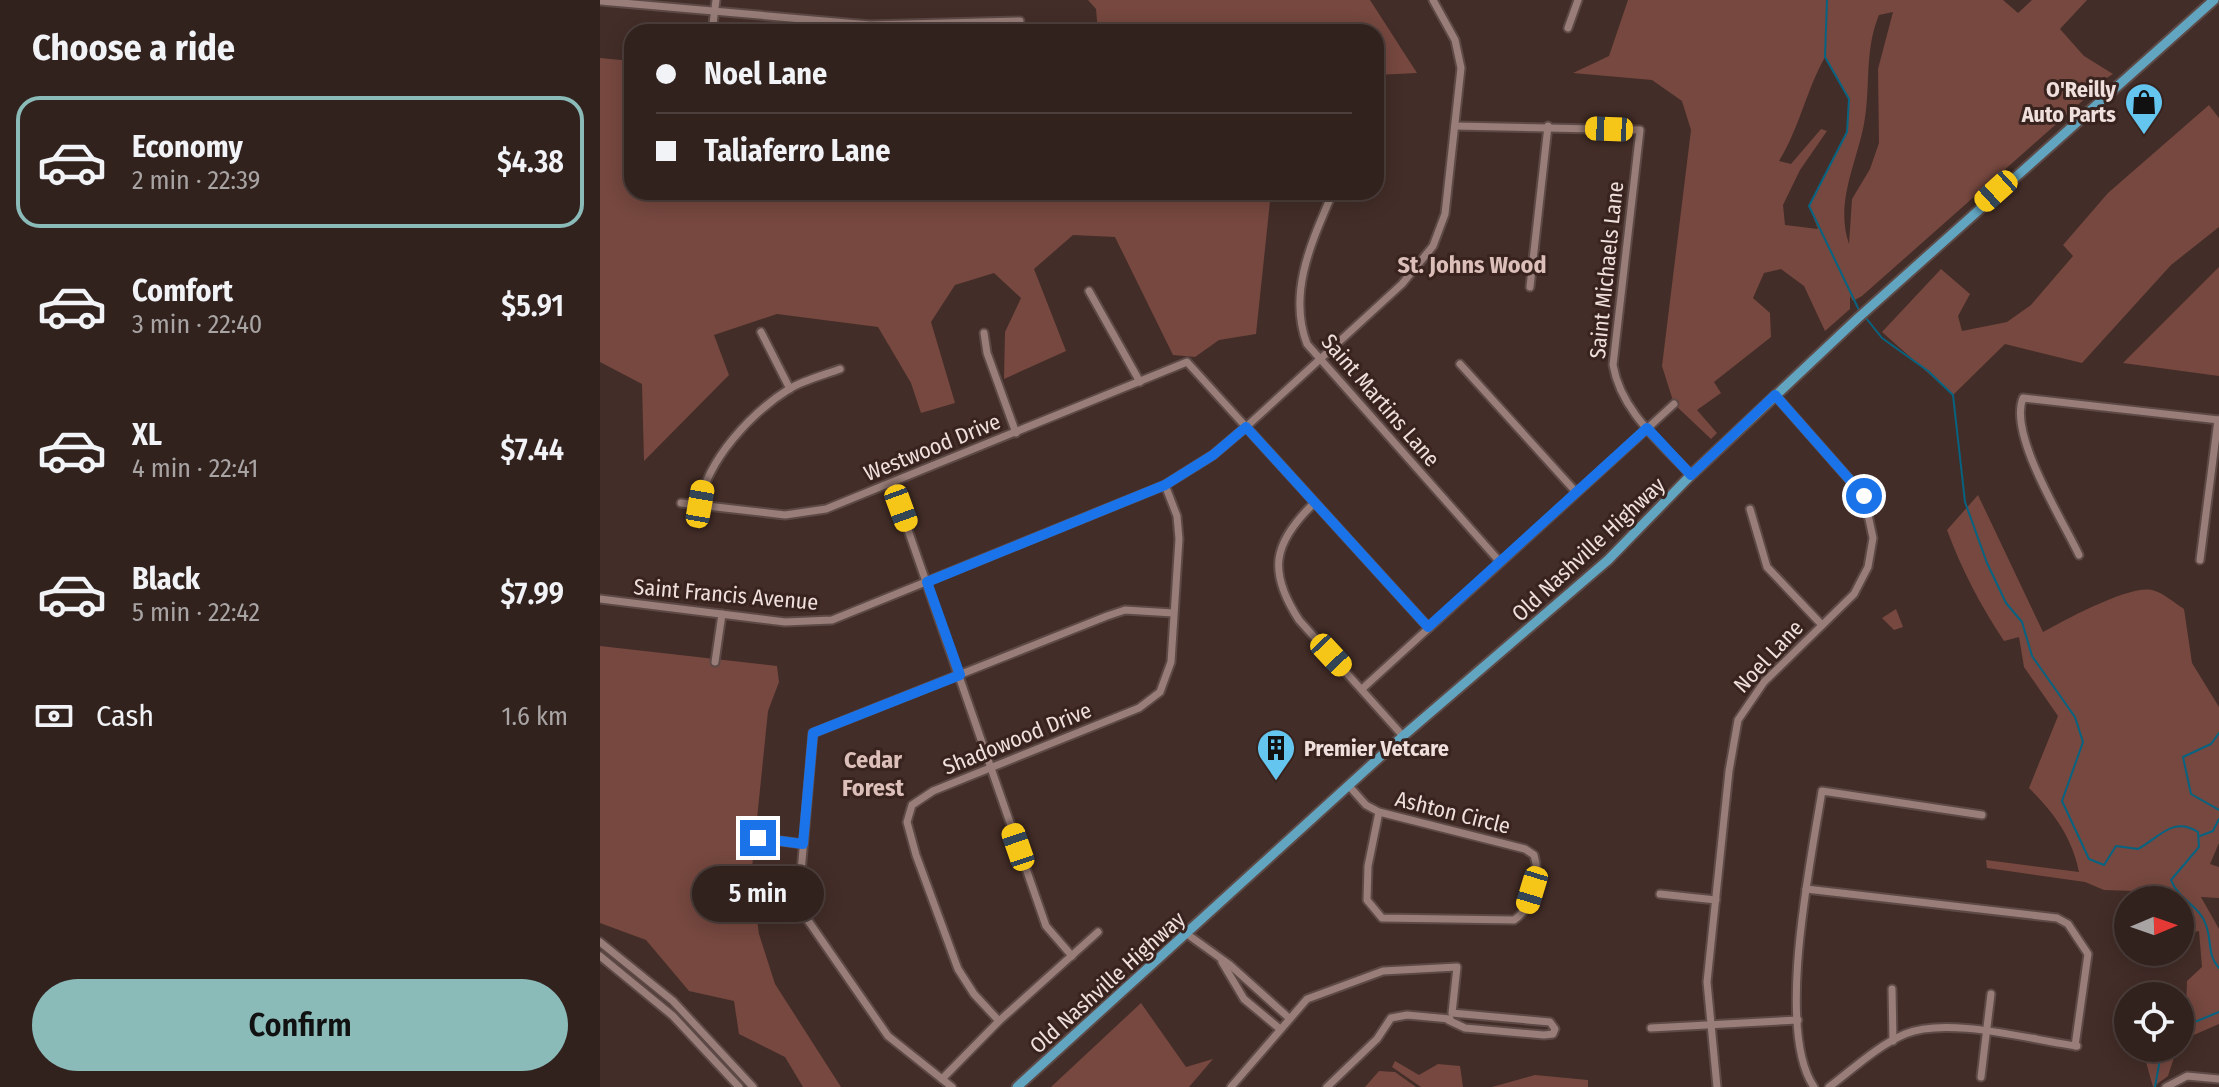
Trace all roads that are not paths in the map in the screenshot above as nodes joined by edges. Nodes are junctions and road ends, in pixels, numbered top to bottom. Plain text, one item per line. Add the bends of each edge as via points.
1 (716, 0) edge
2 (1433, 0) edge
3 (1578, 0) edge
4 (2214, 0) edge
5 (600, 1) edge
6 (714, 12) junction
7 (1020, 21) dead end
8 (713, 24) edge
9 (858, 24) edge
10 (908, 24) edge
11 (1568, 28) dead end
12 (1455, 126) junction
13 (1548, 126) junction
14 (1330, 200) edge
15 (1530, 287) dead end
16 (1089, 291) dead end
17 (761, 332) dead end
18 (984, 333) dead end
19 (1319, 361) junction
20 (1460, 364) dead end
21 (840, 369) dead end
22 (1140, 382) junction
23 (790, 389) junction
24 (1775, 395) junction
25 (1674, 404) dead end
26 (2219, 420) edge
27 (1246, 427) junction
28 (1647, 428) junction
29 (1016, 433) junction
30 (1691, 475) junction
31 (892, 484) junction
32 (1165, 485) junction
33 (1576, 492) junction
34 (681, 503) dead end
35 (1314, 503) junction
36 (700, 504) junction
37 (1750, 509) dead end
38 (2079, 555) dead end
39 (2200, 560) dead end
40 (1500, 562) junction
41 (927, 582) junction
42 (600, 599) edge
43 (1173, 613) junction
44 (722, 614) junction
45 (1822, 625) junction
46 (1428, 627) junction
47 (715, 662) dead end
48 (960, 675) junction
49 (1362, 689) junction
50 (1403, 736) junction
51 (991, 768) junction
52 (1349, 786) junction
53 (1379, 812) junction
54 (1982, 815) dead end
55 (758, 838) dead end
56 (803, 844) junction
57 (1806, 889) junction
58 (1660, 894) dead end
59 (1716, 900) junction
60 (1098, 932) dead end
61 (1187, 934) junction
62 (600, 942) edge
63 (600, 956) edge
64 (1072, 956) junction
65 (1221, 960) junction
66 (627, 962) junction
67 (620, 970) junction
68 (1258, 989) junction
69 (1892, 989) dead end
70 (1991, 994) dead end
71 (1247, 1001) junction
72 (1450, 1017) junction
73 (1289, 1018) junction
74 (1798, 1020) junction
75 (999, 1021) junction
76 (1709, 1026) junction
77 (1651, 1028) dead end
78 (1280, 1029) junction
79 (1987, 1033) junction
80 (1893, 1041) junction
81 (1981, 1077) dead end
82 (942, 1079) junction
83 (2219, 1079) edge
84 (739, 1087) edge
85 (753, 1087) edge
86 (952, 1087) edge
87 (1017, 1087) edge
88 (1231, 1087) edge
89 (1327, 1087) edge
90 (1717, 1087) edge
91 (1814, 1087) edge
92 (1829, 1087) edge
93 (2166, 1087) edge

1 - 6 street
2 - 12 street, Saint Francis Avenue via 1460,53
3 - 11 street
4 - 24 main road, Old Nashville Highway
5 - 6 street
6 - 8 street
6 - 9 street
7 - 10 street
12 - 13 street, Saint Michaels Lane
12 - 19 street, Saint Francis Avenue via 1445,214 1433,246 1423,262
13 - 15 street
13 - 28 street, Saint Michaels Lane via 1640,130 1613,365 1627,406
14 - 19 street, Saint Martins Lane via 1307,255 1300,302 1303,334
16 - 22 street
17 - 23 street
18 - 29 street
19 - 27 street, Saint Francis Avenue
19 - 40 street, Saint Martins Lane
20 - 33 street
21 - 23 street
22 - 27 street, Westwood Drive via 1187,362
22 - 29 street, Westwood Drive
23 - 36 street via 764,408 709,471
24 - 30 main road, Old Nashville Highway
24 - 45 street, Noel Lane via 1851,478 1870,516 1868,567 1854,594
25 - 28 street
26 - 38 street via 2023,398 2019,417 2025,441
26 - 39 street
27 - 32 street, Saint Francis Avenue
27 - 35 street
28 - 30 street, Saint Michaels Lane
28 - 33 street
29 - 31 street, Westwood Drive
30 - 50 main road, Old Nashville Highway via 1608,560
31 - 36 street, Westwood Drive via 809,513 766,514
31 - 41 street
32 - 41 street, Saint Francis Avenue
32 - 43 street, Shadowood Drive via 1179,527
33 - 40 street
34 - 36 street, Westwood Drive
35 - 46 street
35 - 49 street via 1288,528 1282,543 1281,586 1299,620
37 - 45 street via 1767,567
40 - 46 street
41 - 44 street, Saint Francis Avenue via 832,620 808,623
41 - 48 street
42 - 44 street, Saint Francis Avenue
43 - 48 street via 1125,610
43 - 51 street, Shadowood Drive via 1169,670 1153,701
44 - 47 street
45 - 59 street, Noel Lane via 1741,712 1729,771
46 - 49 street
48 - 51 street
48 - 56 street via 813,733
49 - 50 street
50 - 52 main road, Old Nashville Highway
51 - 64 street via 1046,926
51 - 75 street, Shadowood Drive via 919,799 907,822 958,969
52 - 53 street, Ashton Circle
52 - 61 main road, Old Nashville Highway
53 - 53 street, Ashton Circle via 1534,855 1539,870 1526,911 1514,920 1382,918 1367,900
54 - 57 street via 1822,791
55 - 56 street
56 - 82 street via 800,894 815,933 888,1036
57 - 74 street via 1797,970
57 - 79 street via 2057,918 2068,924 2088,954 2077,1046
58 - 59 street
59 - 76 street, Noel Lane via 1707,982
60 - 64 street
61 - 65 street
61 - 87 main road, Old Nashville Highway
62 - 66 street
63 - 67 street
64 - 75 street
65 - 68 street
65 - 71 street
66 - 67 street
66 - 85 street via 684,1011
67 - 84 street via 673,1016
68 - 71 street
68 - 73 street
69 - 80 street
70 - 79 street
71 - 78 street
72 - 72 street via 1465,1028 1544,1035 1555,1029 1550,1022
72 - 73 street via 1457,967 1383,971 1307,999
72 - 89 street via 1391,1018 1377,1039
73 - 78 street
74 - 76 street
74 - 91 street via 1801,1061
75 - 82 street
76 - 77 street
76 - 90 street, Noel Lane
78 - 88 street
79 - 80 street via 1926,1029
79 - 81 street
80 - 92 street
82 - 86 street
83 - 93 street via 2187,1076

